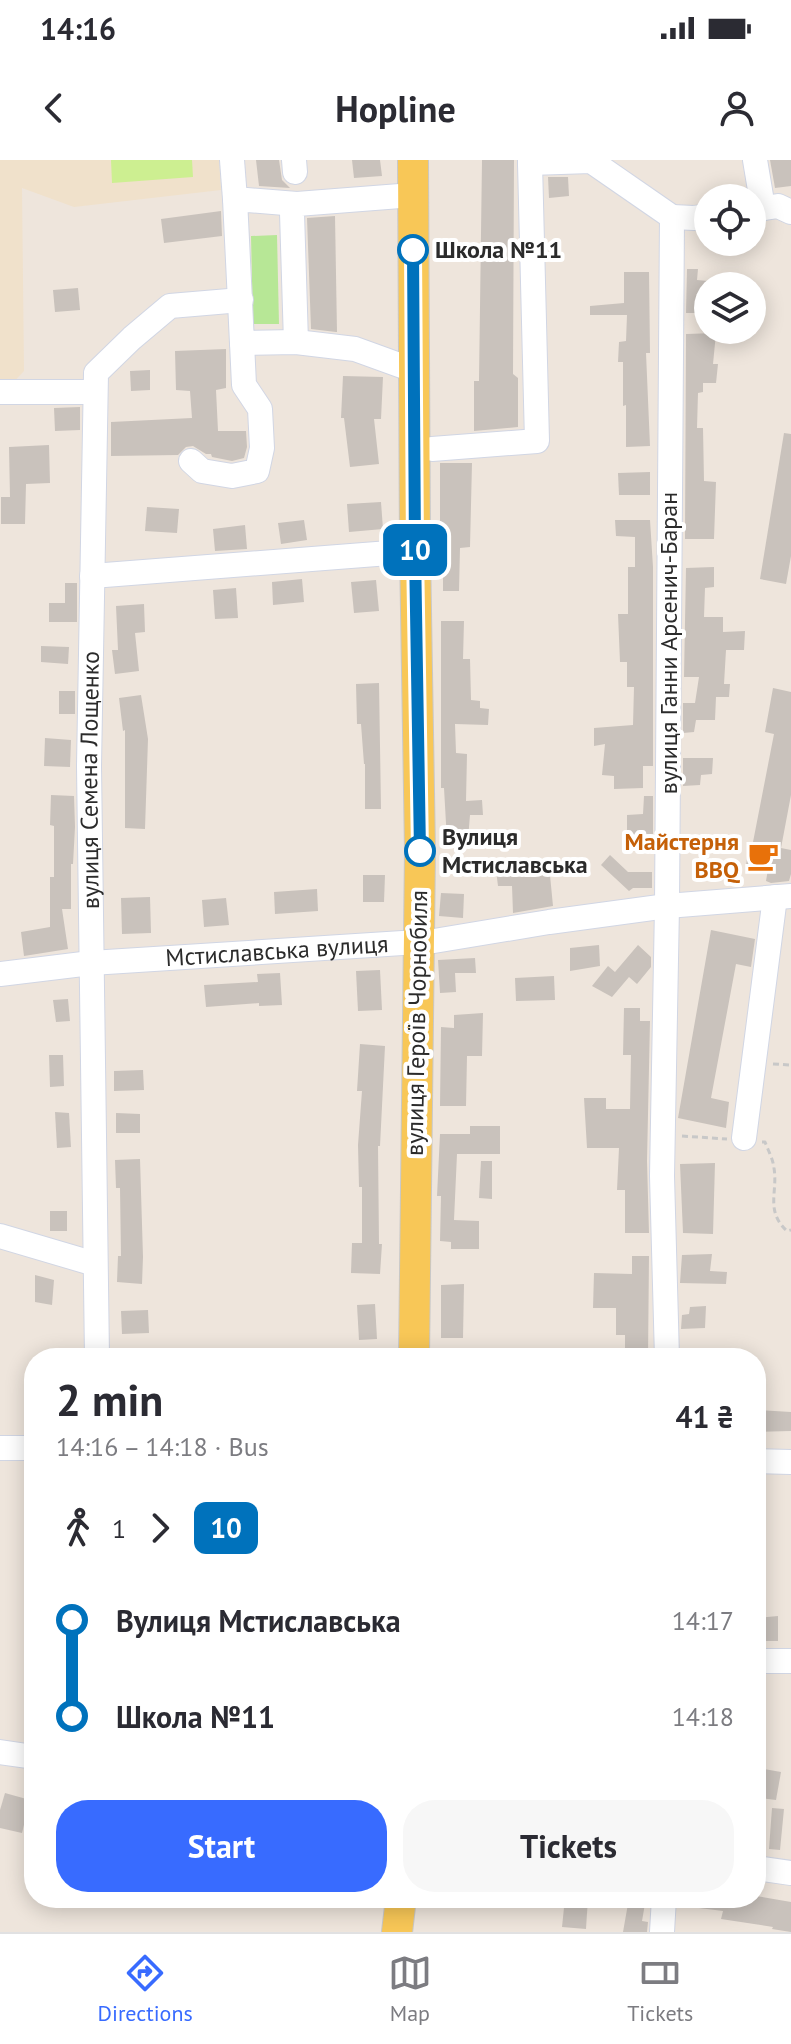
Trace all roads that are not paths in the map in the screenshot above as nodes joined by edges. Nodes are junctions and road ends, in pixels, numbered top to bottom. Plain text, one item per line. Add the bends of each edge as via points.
1 (232, 160) edge
2 (413, 160) edge
3 (755, 160) edge
4 (591, 161) edge
5 (530, 162) edge
6 (756, 184) edge
7 (413, 195) junction
8 (235, 199) junction
9 (297, 204) junction
10 (766, 208) edge
11 (791, 212) edge
12 (672, 217) junction
13 (694, 218) edge
14 (241, 300) junction
15 (296, 342) junction
16 (242, 343) junction
17 (413, 370) junction
18 (0, 392) edge
19 (95, 392) junction
20 (432, 449) dead end
21 (191, 461) dead end
22 (415, 551) junction
23 (92, 576) junction
24 (783, 897) edge
25 (667, 906) junction
26 (418, 942) junction
27 (91, 963) junction
28 (0, 974) edge
29 (744, 1138) road end
30 (0, 1236) edge
31 (95, 1264) junction
32 (97, 1348) edge
33 (414, 1348) edge
34 (667, 1348) edge
35 (0, 1448) edge
36 (24, 1448) edge
37 (766, 1461) edge
38 (791, 1462) edge
39 (766, 1661) edge
40 (791, 1661) edge
41 (0, 1752) edge
42 (24, 1756) edge
43 (766, 1869) edge
44 (791, 1873) edge
45 (400, 1908) edge
46 (663, 1908) edge
47 (397, 1932) edge
48 (662, 1932) edge

1 - 8 street
2 - 7 main road, вулиця Героїв Чорнобиля
3 - 6 street
4 - 5 street
4 - 12 street
5 - 20 street via 537,441
7 - 9 street
7 - 17 main road, вулиця Героїв Чорнобиля
8 - 9 street
8 - 14 street
9 - 15 street via 292,213
10 - 11 street
12 - 13 street
12 - 25 street, вулиця Ганни Арсенич-Баран
14 - 16 street
14 - 19 street, вулиця Семена Лощенко via 170,306 96,373
15 - 16 street
15 - 17 street via 355,349
16 - 21 street via 244,385 260,409 257,471 232,476 202,471
17 - 22 main road, вулиця Героїв Чорнобиля
18 - 19 street
19 - 23 street, вулиця Семена Лощенко
22 - 23 street
22 - 26 main road, вулиця Героїв Чорнобиля
23 - 27 street, вулиця Семена Лощенко
24 - 25 street, Мстиславська вулиця
24 - 29 street
25 - 26 street, Мстиславська вулиця
25 - 34 street, вулиця Ганни Арсенич-Баран via 662,1176
26 - 27 street, Мстиславська вулиця
26 - 33 main road, вулиця Героїв Чорнобиля
27 - 28 street, Мстиславська вулиця
27 - 31 street, вулиця Семена Лощенко
30 - 31 street
31 - 32 street, вулиця Семена Лощенко
35 - 36 street
37 - 38 street
39 - 40 street
41 - 42 street
43 - 44 street
45 - 47 main road
46 - 48 street

